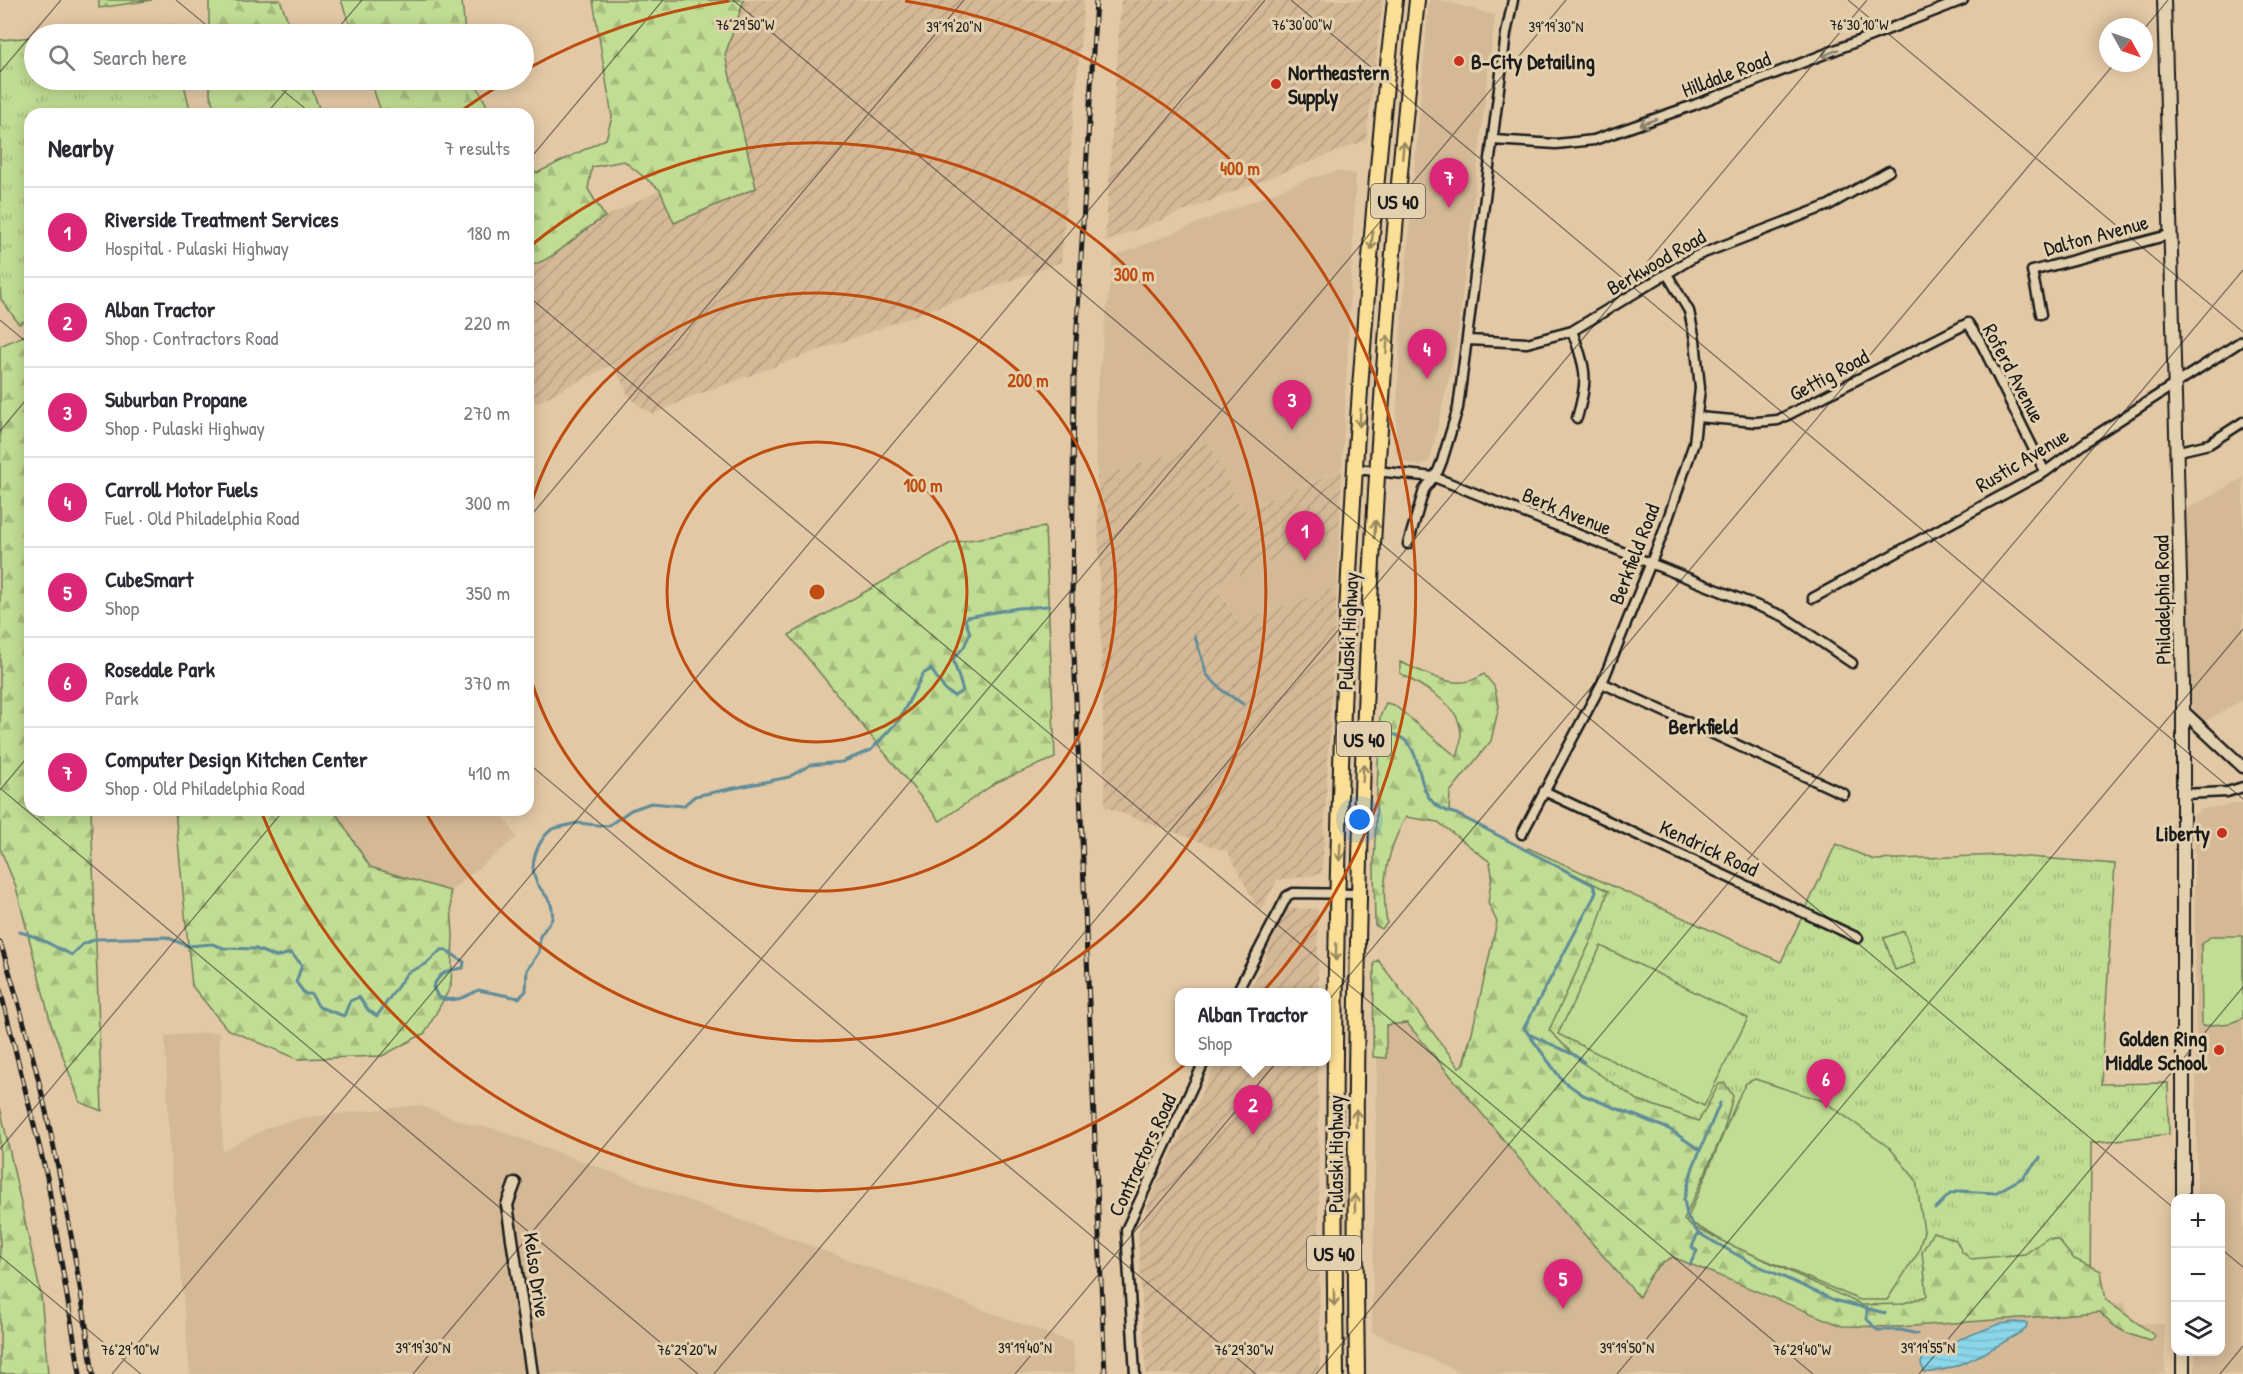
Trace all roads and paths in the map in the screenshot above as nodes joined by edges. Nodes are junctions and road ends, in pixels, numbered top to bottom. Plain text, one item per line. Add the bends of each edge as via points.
1 (1395, 0) edge
2 (1417, 0) edge
3 (1513, 0) edge
4 (1963, 0) edge
5 (2164, 0) edge
6 (1493, 140) junction
7 (1889, 171) dead end
8 (2169, 235) junction
9 (1667, 274) junction
10 (2041, 314) dead end
11 (1968, 323) joint
12 (1572, 331) junction
13 (1468, 340) junction
14 (2243, 340) edge
15 (2173, 387) junction
16 (1698, 417) junction
17 (1577, 418) dead end
18 (2243, 422) edge
19 (2175, 452) junction
20 (1356, 469) junction
21 (2045, 472) junction
22 (1379, 473) junction
23 (1434, 477) junction
24 (1408, 544) dead end
25 (1650, 563) junction
26 (1813, 598) dead end
27 (1852, 663) dead end
28 (1602, 682) junction
29 (2183, 711) junction
30 (2243, 767) edge
31 (2243, 787) edge
32 (1544, 791) junction
33 (1844, 794) dead end
34 (2182, 795) junction
35 (1522, 834) dead end
36 (1339, 894) junction
37 (1359, 894) junction
38 (1858, 938) dead end
39 (1240, 988) edge
40 (1202, 1066) edge
41 (515, 1183) dead end
42 (2183, 1194) edge
43 (2183, 1356) edge
44 (532, 1374) edge
45 (1135, 1374) edge
46 (1336, 1374) edge
47 (1357, 1374) edge
48 (2183, 1374) edge

1 -> 20 highway, Pulaski Highway / US 40 via 1380,141
22 -> 2 highway, Pulaski Highway / US 40
3 - 6 street
4 -> 6 street, Hilldale Road via 1594,140 1556,144
5 - 8 main road, Philadelphia Road
6 - 13 street
7 - 9 street, Berkwood Road via 1828,205 1716,246
8 - 10 street, Dalton Avenue via 2032,271
8 - 15 main road, Philadelphia Road
9 - 12 street, Berkwood Road
9 - 16 street, Berkfield Road via 1692,323 1700,388
11 - 16 street, Gettig Road via 1778,420
11 - 21 street, Roferd Avenue
12 - 13 street, Berkwood Road via 1527,343
12 - 17 street via 1586,371
13 - 23 street via 1458,408
14 - 15 street, Rustic Avenue
15 - 19 main road, Philadelphia Road
15 - 21 street, Rustic Avenue
16 - 25 street, Berkfield Road via 1694,443
18 - 19 street via 2209,444
19 - 29 main road, Philadelphia Road
20 - 22 street, Berk Avenue
20 -> 36 highway, Pulaski Highway / US 40
21 - 26 street, Rustic Avenue
22 - 23 street, Berk Avenue
37 -> 22 highway, Pulaski Highway / US 40
23 - 24 street via 1424,490
23 - 25 street, Berk Avenue
25 - 27 street, Berk Avenue via 1783,616
25 - 28 street, Berkfield Road
28 - 32 street, Berkfield Road
28 - 33 street
29 - 30 street
29 - 34 main road, Philadelphia Road
31 - 34 street
32 - 35 street, Berkfield Road
32 - 38 street, Kendrick Road
34 - 42 main road, Philadelphia Road
36 - 37 street
36 - 39 street via 1293,892 1287,896
36 -> 46 highway, Pulaski Highway / US 40 via 1334,1119
47 -> 37 highway, Pulaski Highway / US 40
40 - 45 street, Contractors Road via 1126,1230
41 - 44 street, Kelso Drive via 507,1205
43 - 48 main road

